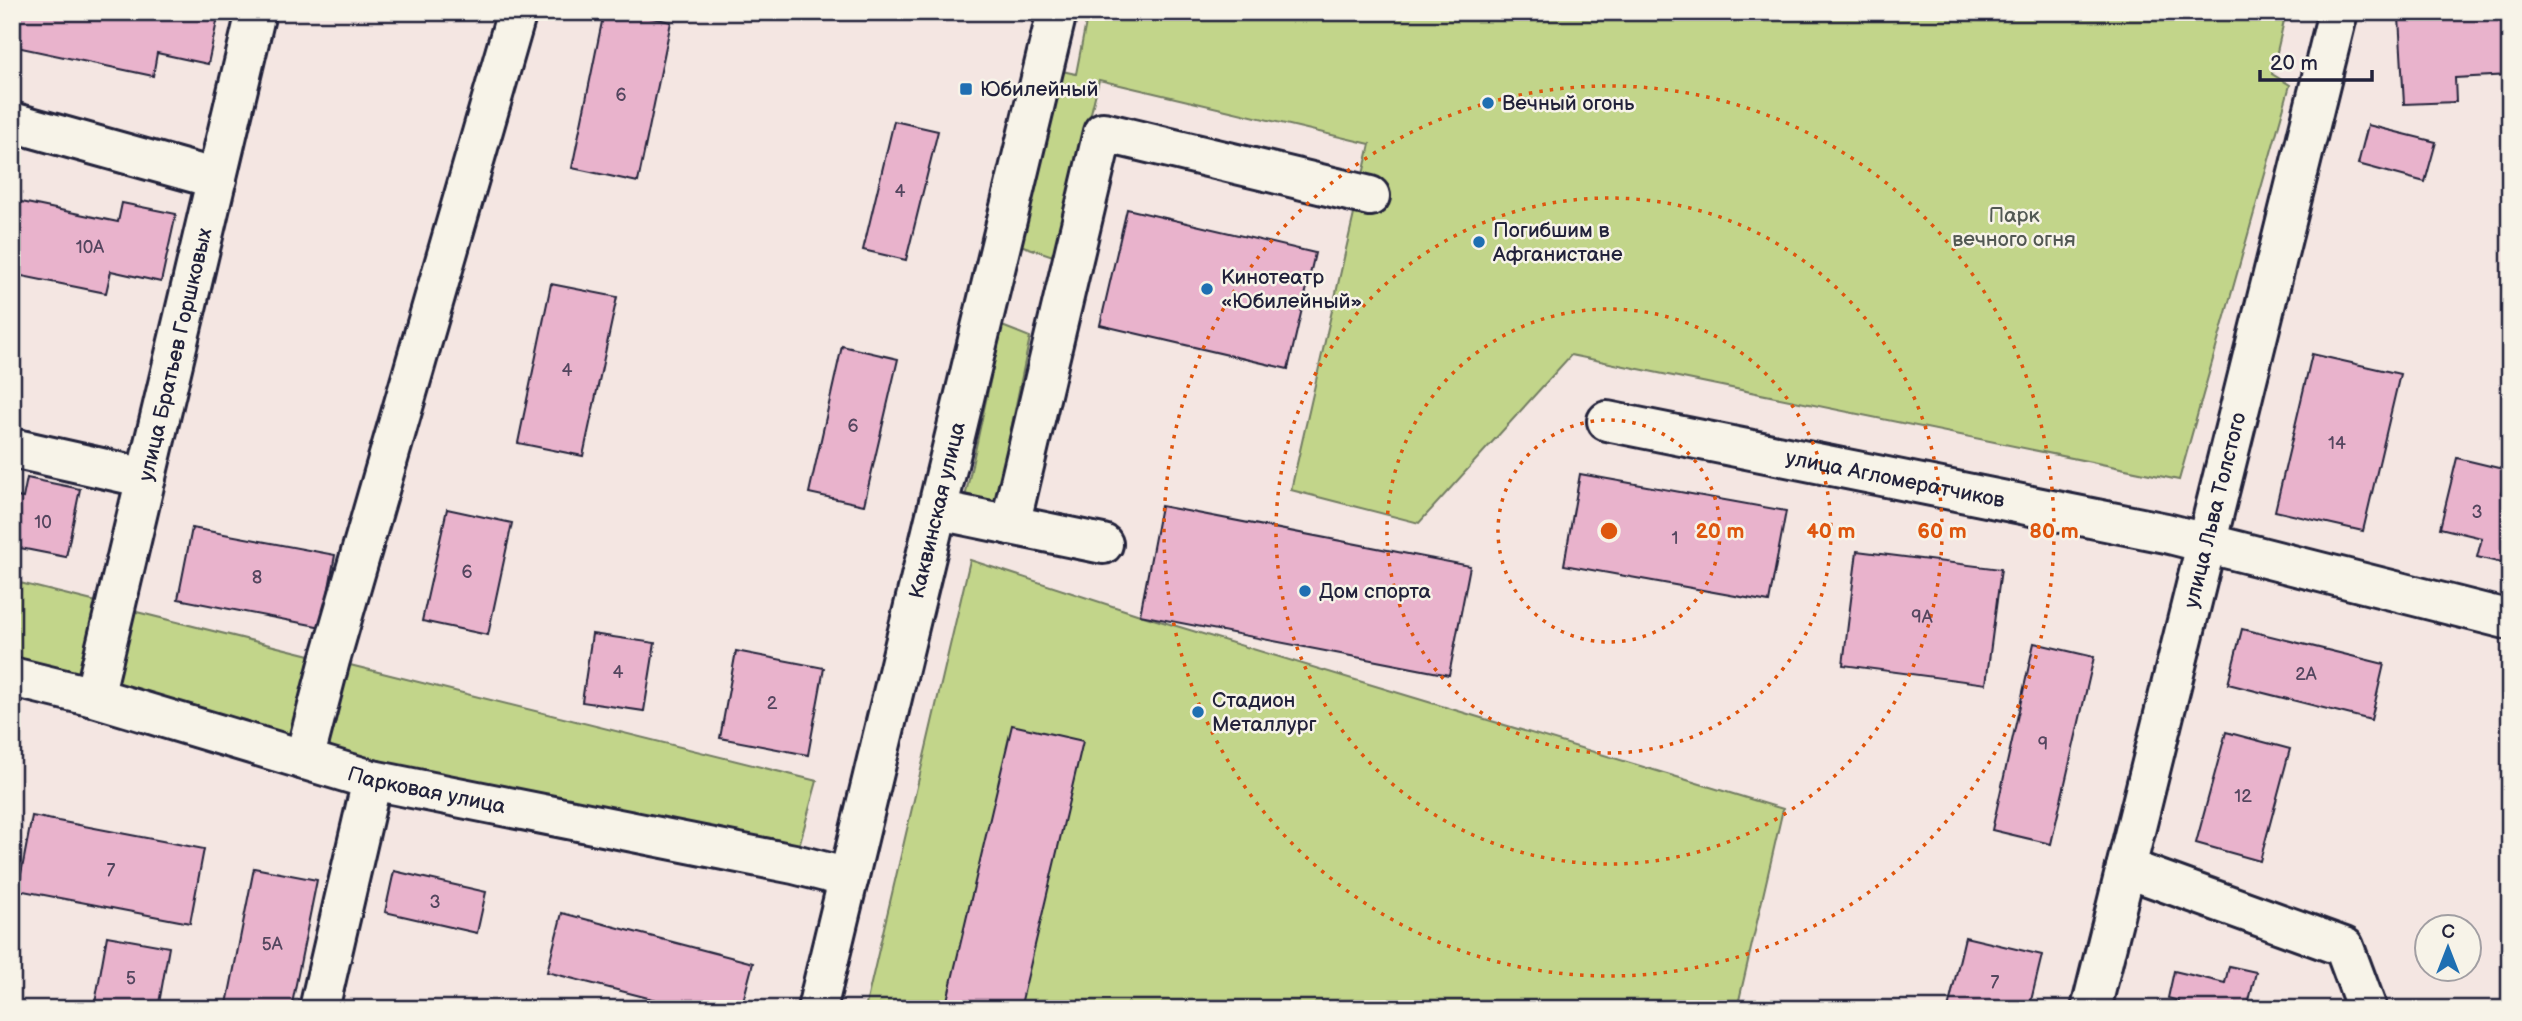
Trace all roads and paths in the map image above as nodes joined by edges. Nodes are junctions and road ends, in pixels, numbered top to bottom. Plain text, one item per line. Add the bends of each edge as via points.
1 (256, 12) edge
2 (517, 12) edge
3 (1057, 12) edge
4 (2339, 12) edge
5 (12, 122) edge
6 (217, 179) junction
7 (1370, 196) dead end
8 (1607, 421) dead end
9 (12, 448) edge
10 (146, 478) junction
11 (938, 510) junction
12 (1010, 525) junction
13 (2205, 542) junction
14 (1103, 544) dead end
15 (2510, 620) edge
16 (12, 677) edge
17 (94, 697) junction
18 (304, 760) junction
19 (372, 780) junction
20 (2126, 868) junction
21 (849, 878) junction
22 (319, 1009) edge
23 (817, 1009) edge
24 (2091, 1009) edge
25 (2367, 1009) edge

1 - 6 street, улица Братьев Горшковых
2 - 18 street
3 - 11 street, Каквинская улица
4 - 13 street, улица Льва Толстого
5 - 6 street
6 - 10 street, улица Братьев Горшковых
7 - 12 street via 1103,132
8 - 13 street, улица Агломератчиков
9 - 10 street
10 - 17 street, улица Братьев Горшковых
11 - 12 street
11 - 21 street, Каквинская улица
12 - 14 street
13 - 15 street, улица Агломератчиков
13 - 20 street, улица Льва Толстого
16 - 17 street, Парковая улица
17 - 18 street, Парковая улица
18 - 19 street, Парковая улица
19 - 21 street, Парковая улица
19 - 22 street
20 - 24 street, улица Льва Толстого
20 - 25 street via 2344,947
21 - 23 street, Каквинская улица

